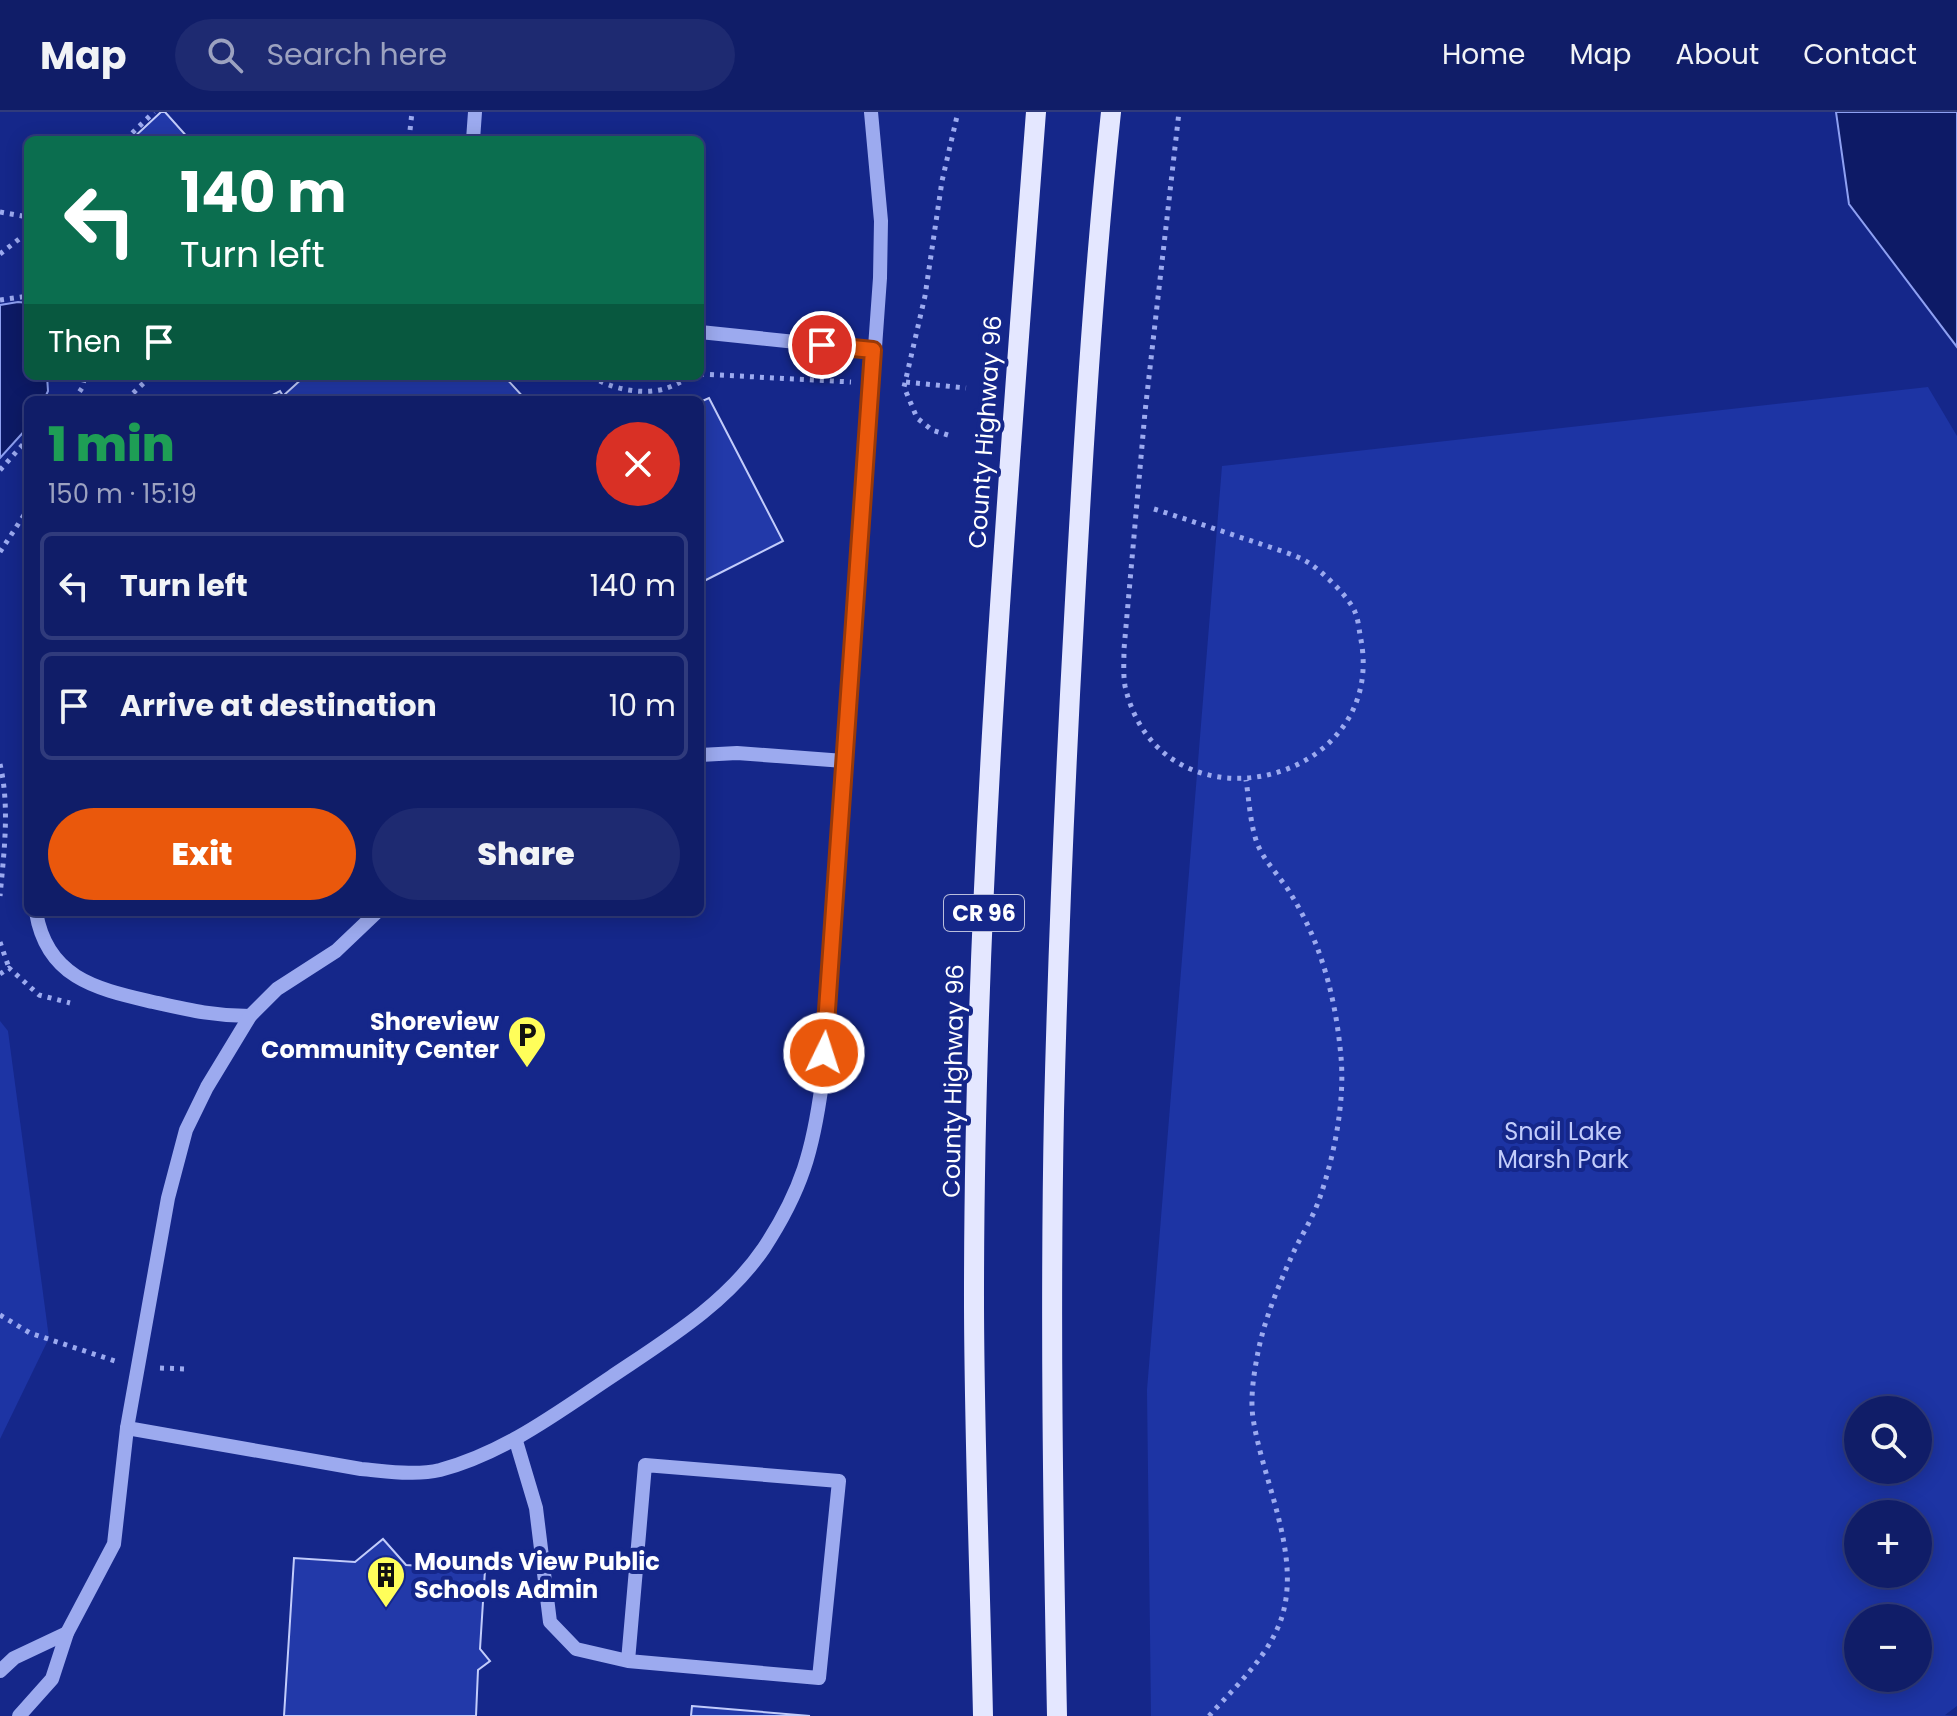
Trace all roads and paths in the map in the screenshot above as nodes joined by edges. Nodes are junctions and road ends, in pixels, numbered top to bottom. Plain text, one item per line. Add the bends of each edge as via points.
1 (154, 112) edge
2 (412, 112) edge
3 (475, 112) edge
4 (871, 112) edge
5 (958, 112) edge
6 (1036, 112) edge
7 (1111, 112) edge
8 (1179, 112) edge
9 (129, 136) edge
10 (409, 136) edge
11 (473, 136) edge
12 (0, 212) edge
13 (24, 216) edge
14 (24, 235) edge
15 (0, 254) edge
16 (24, 297) edge
17 (0, 300) edge
18 (704, 332) edge
19 (873, 350) junction
20 (704, 374) edge
21 (147, 380) edge
22 (596, 380) edge
23 (683, 380) edge
24 (872, 383) junction
25 (905, 384) junction
26 (966, 388) dead end
27 (130, 396) edge
28 (948, 435) dead end
29 (24, 443) edge
30 (0, 470) edge
31 (1154, 509) dead end
32 (24, 515) edge
33 (0, 552) edge
34 (704, 755) edge
35 (844, 761) junction
36 (0, 764) edge
37 (1246, 780) junction
38 (0, 896) edge
39 (37, 916) edge
40 (373, 916) edge
41 (0, 942) edge
42 (9, 968) junction
43 (0, 974) edge
44 (96, 988) junction
45 (250, 1016) junction
46 (0, 1315) edge
47 (116, 1361) dead end
48 (151, 1368) dead end
49 (187, 1369) dead end
50 (127, 1428) junction
51 (516, 1441) junction
52 (67, 1633) junction
53 (628, 1661) junction
54 (0, 1671) edge
55 (19, 1716) edge
56 (983, 1716) edge
57 (1057, 1716) edge
58 (1209, 1716) edge

1 - 9 path
2 - 10 path
3 - 11 lane
4 - 19 lane via 881,221
5 - 25 path
6 - 56 main road, County Highway 96 / CR 96 via 1000,574 982,949 974,1296
7 - 57 main road, CR 96 via 1087,390 1061,852 1054,1146
8 - 37 path via 1145,412 1125,684 1132,707 1160,750 1187,769
12 - 13 path
14 - 15 path
16 - 17 path
18 - 19 lane
19 - 24 lane
20 - 24 path
21 - 27 path
22 - 23 path via 646,390
24 - 25 path
24 - 35 lane
25 - 26 path
25 - 28 path via 917,418
29 - 30 path
31 - 37 path via 1309,562 1355,610 1364,653 1361,692 1348,721 1323,749 1300,764
32 - 33 path
34 - 35 lane
35 - 51 lane via 822,1083 802,1178 747,1270 700,1316
36 - 38 path via 6,837
37 - 58 path via 1256,842 1292,895 1318,947 1334,1002 1342,1060 1339,1113 1318,1201 1269,1313 1252,1393 1259,1446 1285,1539 1286,1594 1279,1625 1258,1662
39 - 44 lane via 59,962
40 - 45 lane
41 - 42 path
42 - 43 path
42 - 44 path via 39,995 81,1005
44 - 45 lane via 213,1016
45 - 50 lane via 186,1130 168,1198
46 - 47 path via 30,1333
48 - 49 path
50 - 51 lane via 399,1472 438,1470
50 - 52 lane via 114,1544
51 - 53 lane via 536,1508 550,1622 576,1649
52 - 54 lane via 14,1658
52 - 55 lane via 52,1679
53 - 53 lane via 819,1678 839,1481 645,1465

